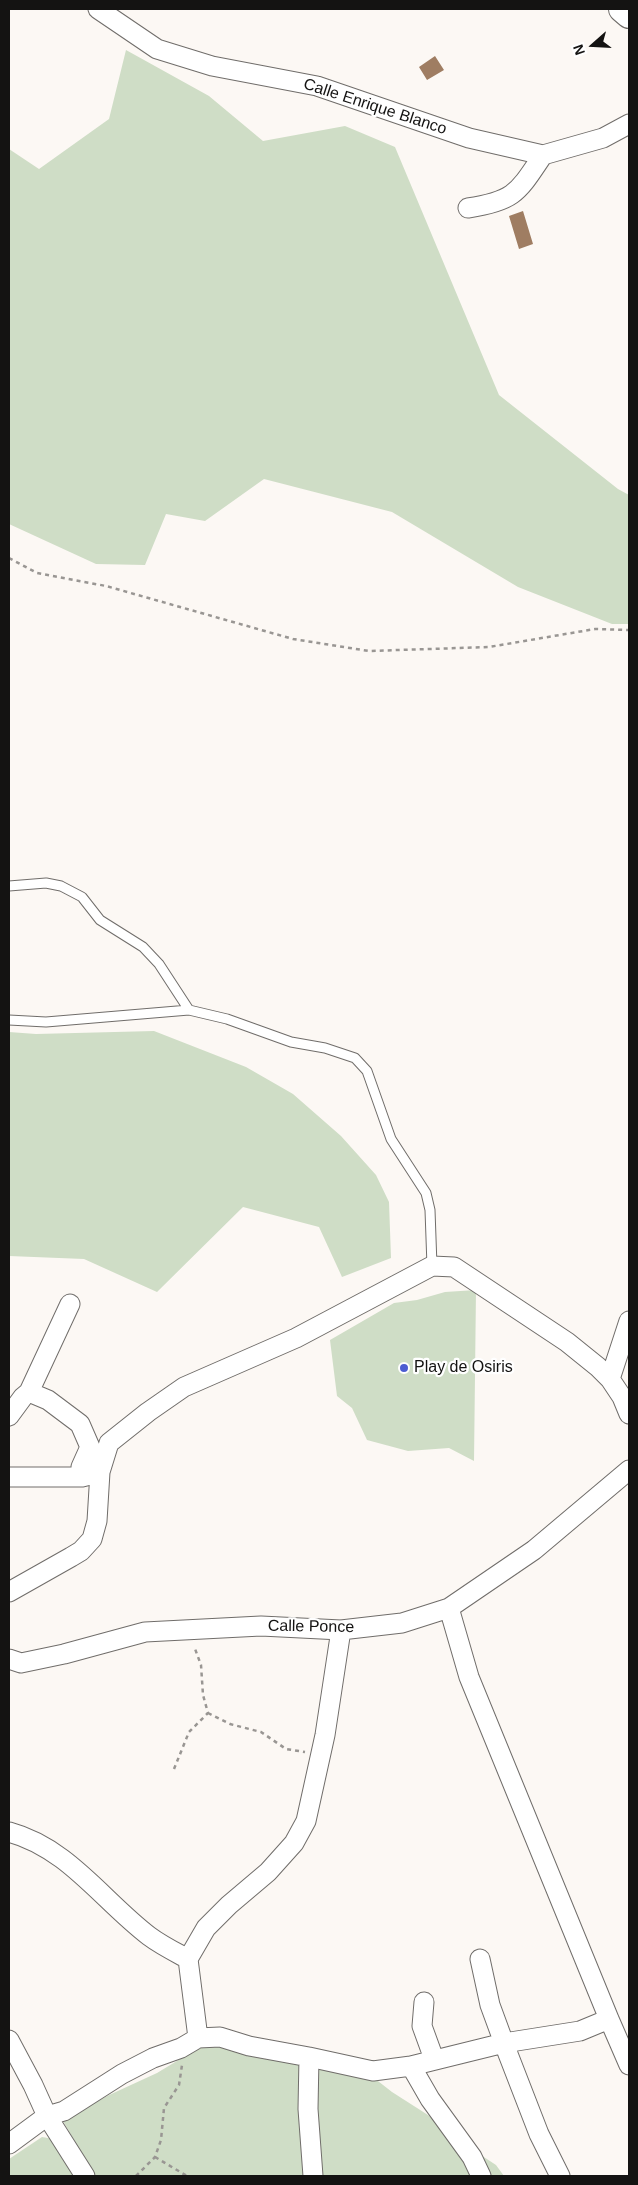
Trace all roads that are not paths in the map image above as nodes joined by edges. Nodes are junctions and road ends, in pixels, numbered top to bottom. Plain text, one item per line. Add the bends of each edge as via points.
1 (98, 9) edge
2 (622, 9) edge
3 (629, 15) edge
4 (629, 124) edge
5 (543, 155) junction
6 (468, 208) dead end
7 (9, 886) edge
8 (189, 1010) junction
9 (9, 1020) edge
10 (432, 1266) junction
11 (70, 1304) dead end
12 (629, 1320) edge
13 (610, 1379) junction
14 (29, 1392) junction
15 (629, 1414) edge
16 (9, 1416) edge
17 (629, 1470) edge
18 (91, 1475) junction
19 (9, 1477) edge
20 (9, 1592) edge
21 (449, 1608) junction
22 (341, 1630) junction
23 (13, 1665) edge
24 (9, 1832) edge
25 (188, 1959) junction
26 (480, 1959) dead end
27 (424, 2002) dead end
28 (609, 2019) junction
29 (198, 2038) junction
30 (9, 2040) edge
31 (504, 2043) junction
32 (309, 2057) junction
33 (434, 2059) junction
34 (629, 2065) edge
35 (411, 2066) junction
36 (47, 2116) junction
37 (9, 2144) edge
38 (85, 2176) edge
39 (314, 2176) edge
40 (481, 2176) edge
41 (560, 2176) edge

1 - 5 street, Calle Enrique Blanco via 157,49 212,66 317,86 469,138
2 - 3 street
4 - 5 street, Calle Enrique Blanco via 603,138
5 - 6 street via 520,189 501,201
7 - 8 lane via 46,883 61,886 82,897 100,920 143,947 154,958
8 - 9 lane via 46,1022
8 - 10 lane via 227,1019 290,1042 356,1058 367,1071 391,1139 426,1193 430,1210
10 - 13 street via 454,1268 500,1296 567,1342
10 - 18 street via 296,1338 184,1387 109,1443
11 - 14 street
12 - 13 street
13 - 15 street
14 - 16 street
14 - 18 street via 48,1400 80,1424 90,1447 81,1467
17 - 21 street, Calle Ponce via 534,1550
18 - 19 street
18 - 20 street via 96,1521 92,1539 76,1554
21 - 22 street, Calle Ponce via 402,1623
21 - 28 street via 469,1676
22 - 23 street, Calle Ponce via 261,1626 145,1632
22 - 25 street via 321,1755 306,1821 294,1843 268,1872 206,1928
24 - 25 street via 51,1851 78,1871 149,1936
25 - 29 street
26 - 31 street via 490,2005
27 - 33 street via 422,2026
28 - 31 street via 580,2031
28 - 34 street
29 - 32 street via 220,2037
29 - 36 street via 122,2074 64,2111
30 - 36 street
31 - 33 street
31 - 41 street via 539,2134
32 - 35 street via 373,2071
32 - 39 street via 308,2109
33 - 35 street
35 - 40 street via 430,2099 472,2157
36 - 37 street
36 - 38 street

